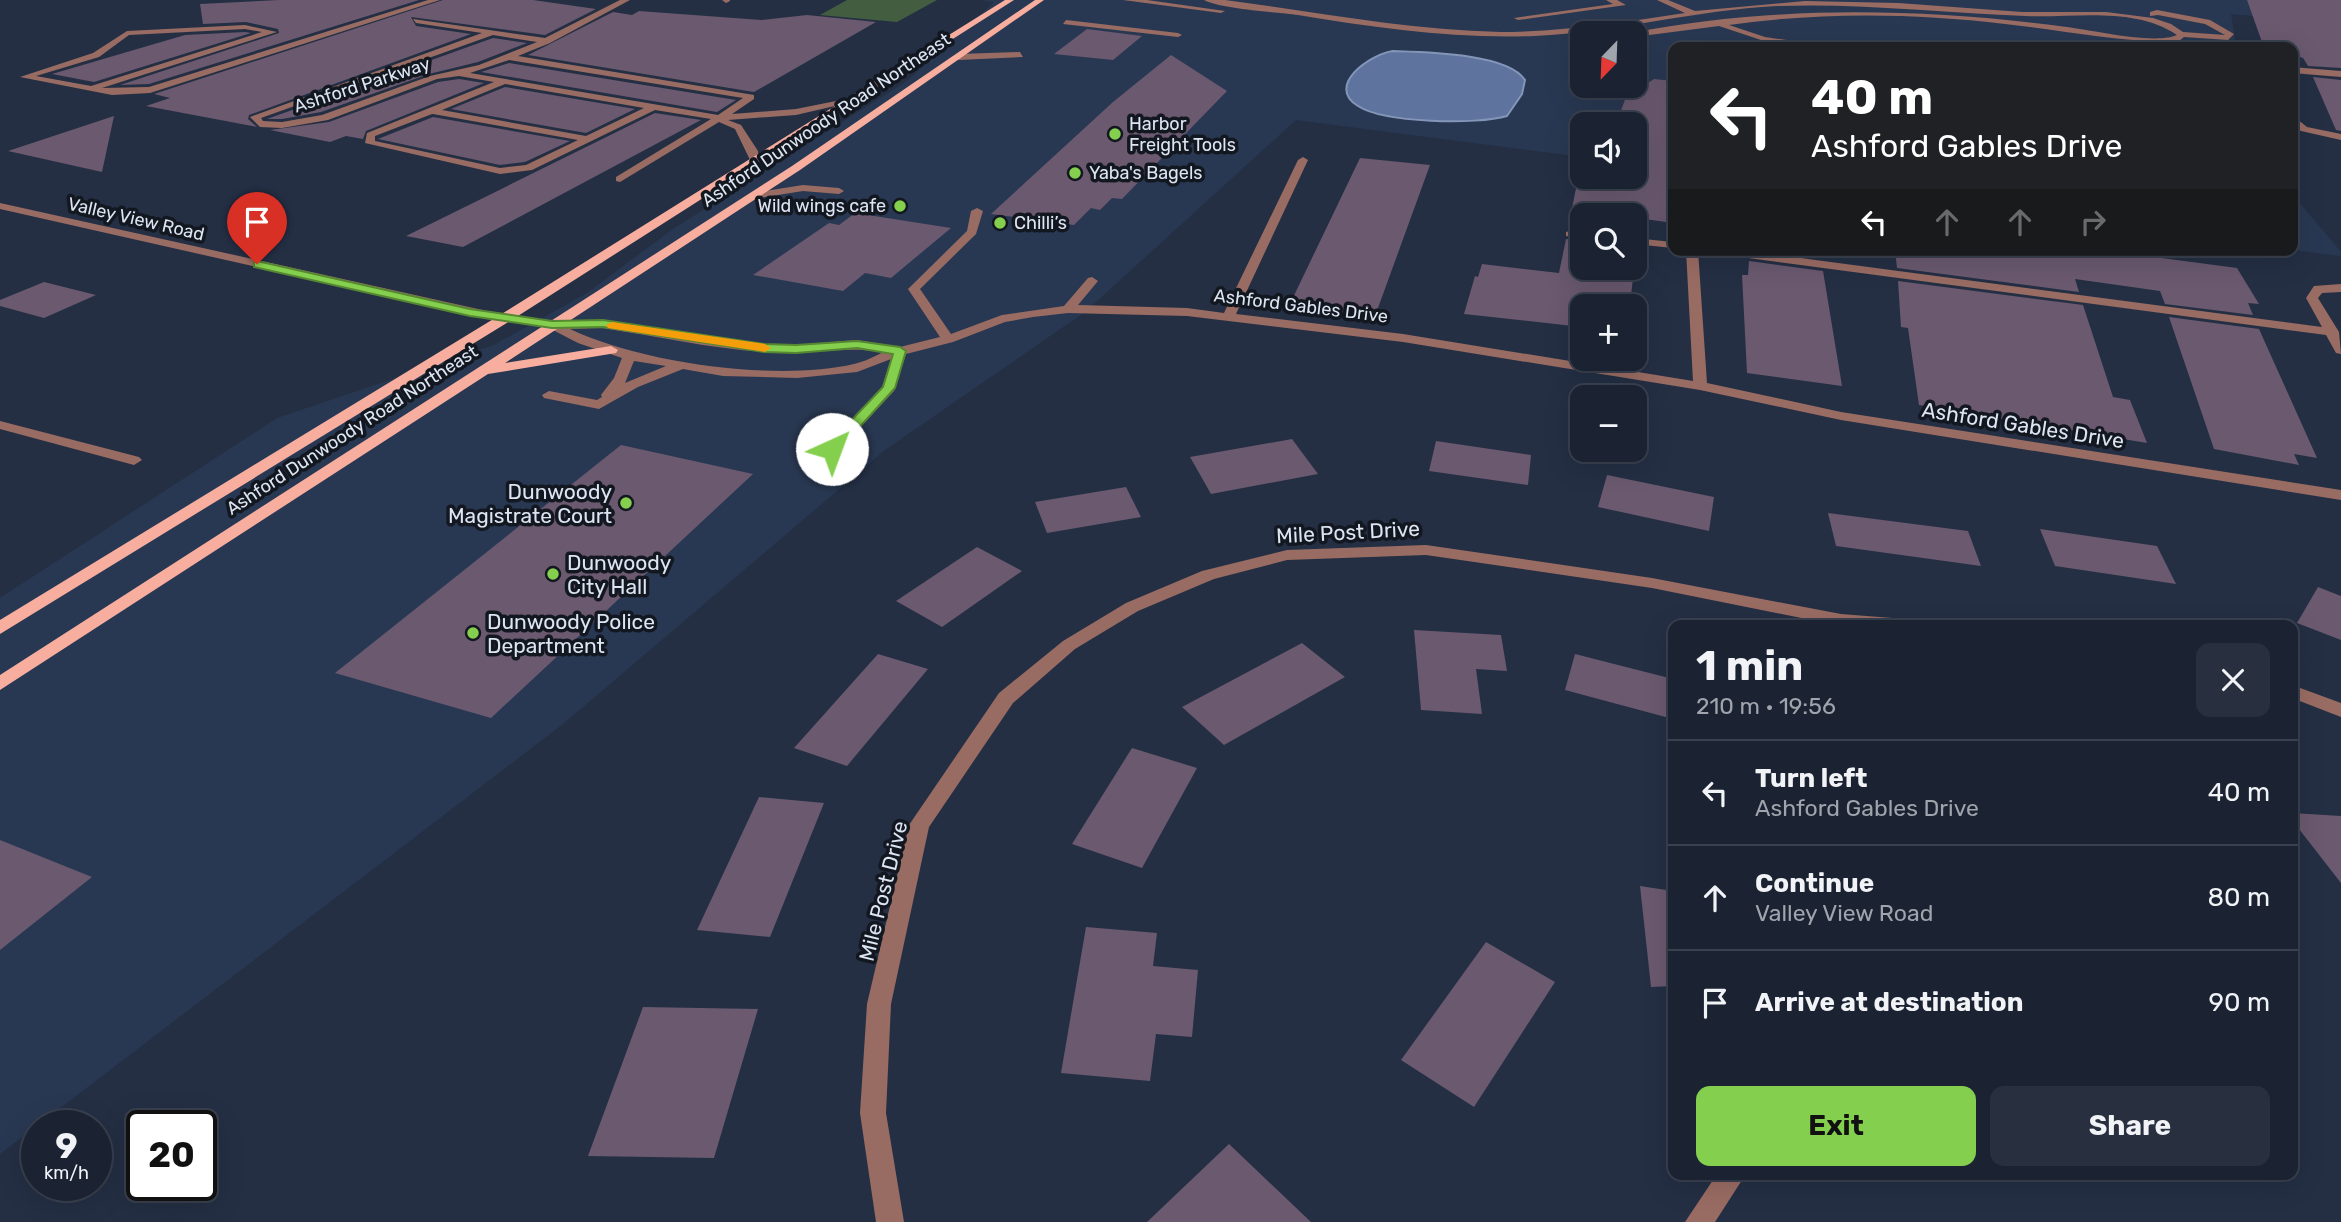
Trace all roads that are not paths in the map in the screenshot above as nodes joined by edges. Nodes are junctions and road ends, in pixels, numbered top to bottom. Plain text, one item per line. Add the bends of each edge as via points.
1 (436, 0) edge
2 (625, 0) edge
3 (1010, 0) edge
4 (1040, 0) edge
5 (1127, 0) edge
6 (1208, 0) edge
7 (1276, 0) edge
8 (1513, 0) edge
9 (1610, 0) edge
10 (1661, 0) edge
11 (1683, 0) edge
12 (1528, 1) edge
13 (1874, 1) edge
14 (1265, 8) junction
15 (1712, 11) junction
16 (1694, 13) junction
17 (1853, 13) junction
18 (1253, 15) junction
19 (1518, 18) junction
20 (2143, 19) junction
21 (416, 21) dead end
22 (1735, 21) junction
23 (1066, 22) dead end
24 (1718, 23) junction
25 (492, 32) junction
26 (1647, 33) edge
27 (1530, 34) junction
28 (1178, 36) dead end
29 (2180, 37) junction
30 (547, 41) junction
31 (1793, 42) joint
32 (2194, 42) edge
33 (979, 44) junction
34 (1020, 55) junction
35 (508, 57) junction
36 (959, 57) junction
37 (1033, 57) dead end
38 (2298, 70) edge
39 (458, 74) junction
40 (2341, 74) edge
41 (503, 82) junction
42 (91, 88) junction
43 (851, 101) junction
44 (651, 108) junction
45 (432, 111) junction
46 (720, 118) junction
47 (2298, 124) edge
48 (2341, 137) edge
49 (588, 139) junction
50 (755, 160) junction
51 (1303, 160) dead end
52 (796, 168) junction
53 (620, 180) dead end
54 (820, 188) junction
55 (839, 191) dead end
56 (752, 196) junction
57 (0, 206) edge
58 (977, 211) dead end
59 (1647, 242) edge
60 (1668, 244) edge
61 (1692, 256) edge
62 (1783, 256) edge
63 (1092, 281) dead end
64 (2341, 288) edge
65 (1068, 309) junction
66 (505, 317) junction
67 (1228, 317) junction
68 (552, 325) junction
69 (2333, 332) junction
70 (948, 339) junction
71 (729, 344) junction
72 (611, 350) junction
73 (2341, 350) edge
74 (900, 351) junction
75 (629, 356) junction
76 (679, 366) junction
77 (700, 369) junction
78 (476, 373) junction
79 (1700, 386) junction
80 (549, 395) dead end
81 (599, 405) junction
82 (0, 425) edge
83 (832, 449) dead end
84 (134, 460) dead end
85 (2341, 495) edge
86 (1842, 620) edge
87 (0, 628) edge
88 (0, 684) edge
89 (2298, 693) edge
90 (2341, 710) edge
91 (1729, 1180) edge
92 (890, 1222) edge
93 (1699, 1222) edge

1 - 42 street via 166,87 129,92
2 - 30 street, Ashford Parkway
3 - 43 main road, Ashford Dunwoody Road Northeast
4 - 33 main road, Ashford Dunwoody Road Northeast
5 - 18 street
6 - 14 street
7 - 14 street
8 - 12 street
9 - 19 street via 1622,5
10 - 16 street
11 - 15 street
12 - 19 street
13 - 15 street
13 - 17 street via 1870,8
13 - 20 street via 2023,15
14 - 18 street
14 - 27 street via 1414,30
15 - 16 street
15 - 22 street
16 - 24 street
16 - 27 street
17 - 22 street
17 - 29 street via 1956,17 2148,40
18 - 27 street via 1422,40 1544,43
19 - 27 street via 1515,23
20 - 29 street via 2162,23
20 - 29 street via 2157,12 2207,22 2230,34 2228,38
21 - 25 street, Ashford Parkway
22 - 24 street
22 - 31 street
23 - 28 street
24 - 26 street
24 - 31 street via 1764,40
25 - 30 street
25 - 39 street, Ashford Parkway via 255,117 260,124 276,126 306,122 432,77
29 - 32 street
30 - 35 street, Ashford Parkway
33 - 34 street
33 - 36 main road, Ashford Dunwoody Road Northeast
34 - 36 street
34 - 37 street
35 - 39 street, Ashford Parkway
35 - 46 street via 751,97
36 - 52 main road, Ashford Dunwoody Road Northeast
38 - 40 street
39 - 41 street
41 - 44 street
41 - 45 street
42 - 42 street via 24,77 96,55 127,33 245,27 272,32
43 - 46 street via 796,112
43 - 50 main road, Ashford Dunwoody Road Northeast
44 - 46 street
44 - 49 street
45 - 49 street
45 - 49 street via 370,135 370,143 500,171 528,168
46 - 50 street via 738,127
46 - 53 street
47 - 48 street
50 - 66 main road, Ashford Dunwoody Road Northeast
51 - 67 street
52 - 54 street
52 - 56 main road, Ashford Dunwoody Road Northeast
54 - 55 street
54 - 56 street
56 - 68 main road, Ashford Dunwoody Road Northeast
57 - 66 street, Valley View Road
58 - 70 street via 972,232 914,289
59 - 60 street
61 - 79 street
62 - 69 street
63 - 65 street
64 - 69 street via 2318,289 2312,298
65 - 67 street, Ashford Gables Drive
65 - 70 street, Ashford Gables Drive via 1002,319
66 - 68 street, Valley View Road
66 - 87 main road, Ashford Dunwoody Road Northeast
67 - 79 street, Ashford Gables Drive via 1402,338
68 - 71 street, Ashford Gables Drive via 603,324
68 - 72 street, Ashford Gables Drive
68 - 78 main road, Ashford Dunwoody Road Northeast
69 - 73 street
70 - 74 street, Ashford Gables Drive
71 - 74 street, Ashford Gables Drive via 796,349 857,344
71 - 77 street
72 - 75 street, Ashford Gables Drive
72 - 78 main road
74 - 77 street, Ashford Gables Drive via 857,369 828,372 760,374
74 - 83 street via 889,388
75 - 76 street, Ashford Gables Drive
75 - 81 street via 621,379
76 - 77 street, Ashford Gables Drive
76 - 81 street via 633,384
78 - 88 main road, Ashford Dunwoody Road Northeast
79 - 85 street, Ashford Gables Drive via 1855,419
80 - 81 street
82 - 84 street
86 - 92 street, Mile Post Drive via 1652,583 1426,550 1287,555 1208,575 1132,607 1069,645 1006,698 919,825 879,1004 873,1112
89 - 90 street
91 - 93 street

